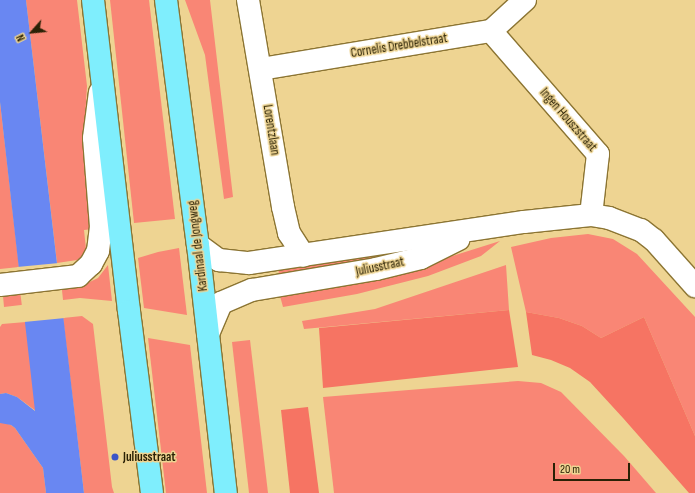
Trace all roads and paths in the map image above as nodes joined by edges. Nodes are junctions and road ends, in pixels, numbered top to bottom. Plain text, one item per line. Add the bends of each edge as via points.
1 (93, 0) edge
2 (166, 0) edge
3 (248, 0) edge
4 (525, 0) edge
5 (491, 31) junction
6 (261, 68) junction
7 (102, 75) junction
8 (591, 215) junction
9 (474, 231) junction
10 (198, 245) junction
11 (304, 256) junction
12 (1, 285) edge
13 (695, 286) edge
14 (208, 334) junction
15 (152, 493) edge
16 (226, 493) edge

1 - 7 main road
2 - 10 main road, Kardinaal de Jongweg
3 - 6 street, Lorentzlaan
4 - 5 street
5 - 6 street, Cornelis Drebbelstraat
5 - 8 street, Ingen Houszstraat via 598,154
6 - 11 street, Lorentzlaan via 283,207 289,233
7 - 12 street via 94,138 100,233 98,251 91,264 78,276
7 - 15 main road
8 - 9 street, Juliusstraat via 532,221
8 - 13 street via 609,218 641,230 654,240
9 - 11 street, Juliusstraat
9 - 14 street, Juliusstraat via 421,258 376,269 252,290 221,303
10 - 11 street, Juliusstraat via 219,260 249,263
10 - 14 main road, Kardinaal de Jongweg
14 - 16 main road, Kardinaal de Jongweg

